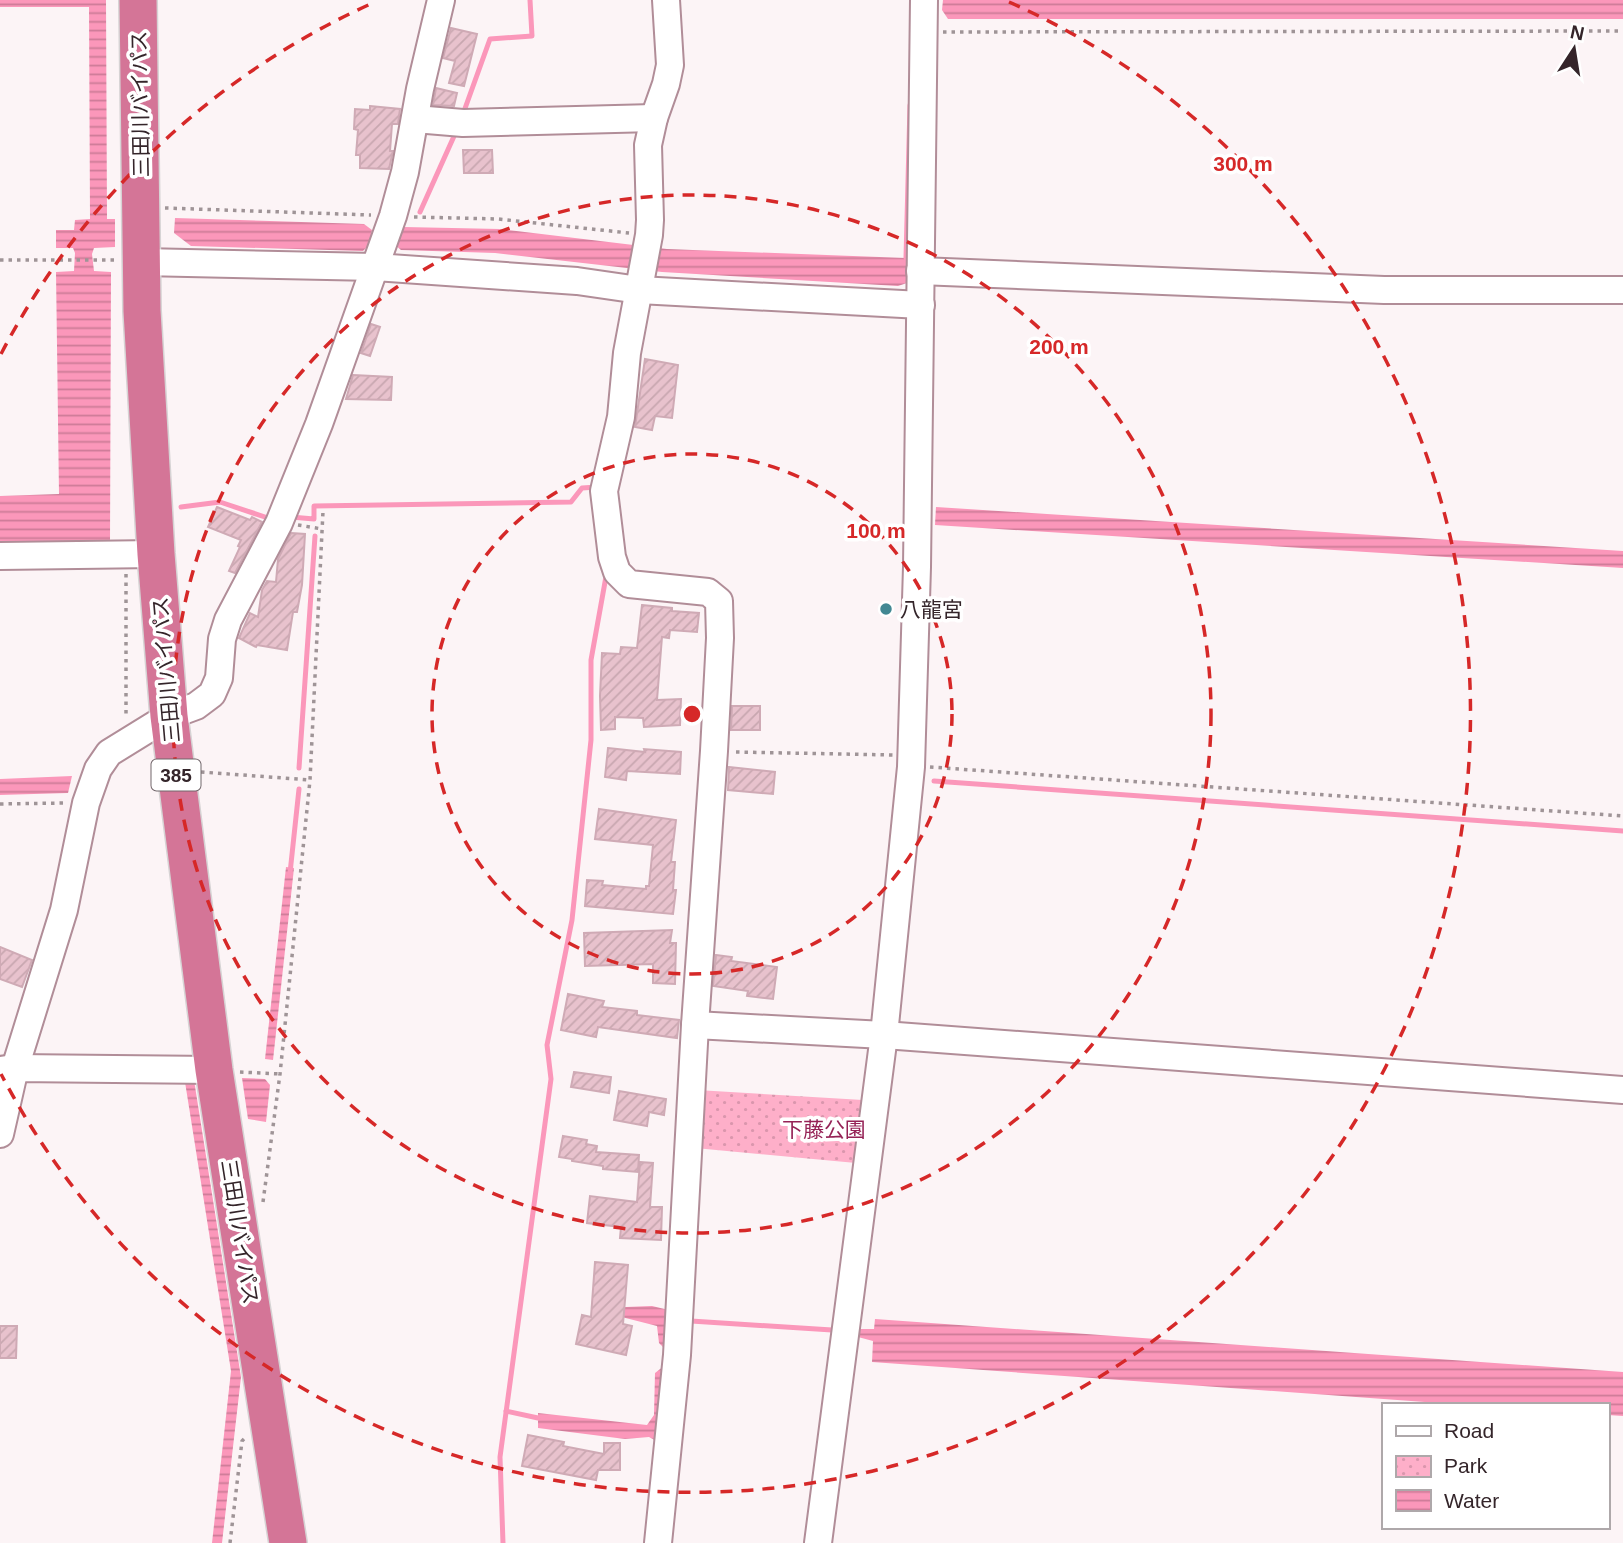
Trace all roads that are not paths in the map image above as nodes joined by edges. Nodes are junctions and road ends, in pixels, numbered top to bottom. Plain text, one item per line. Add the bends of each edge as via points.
1 (138, 0) edge
2 (442, 0) edge
3 (666, 0) edge
4 (924, 0) edge
5 (654, 118) junction
6 (415, 119) junction
7 (142, 262) junction
8 (375, 267) junction
9 (920, 271) junction
10 (640, 283) junction
11 (1623, 290) edge
12 (921, 305) junction
13 (141, 554) junction
14 (0, 556) edge
15 (169, 716) junction
16 (695, 1025) junction
17 (884, 1035) junction
18 (8, 1069) edge
19 (214, 1070) junction
20 (1623, 1090) edge
21 (0, 1134) edge
22 (288, 1543) edge
23 (658, 1543) edge
24 (818, 1543) edge

1 - 7 highway, 三田川バイパス / 385
2 - 6 street
3 - 5 street via 670,65
4 - 9 street
5 - 6 street via 463,123
5 - 10 street via 648,145 650,220
6 - 8 street via 405,172
7 - 8 street
7 - 13 highway, 三田川バイパス / 385
8 - 10 street
8 - 15 street via 279,523 228,620 212,694
9 - 11 street via 1384,290
9 - 12 street
10 - 12 street
10 - 16 street via 621,416 604,491 612,557 617,572 629,584 708,592 719,601
12 - 17 street via 911,766
13 - 14 street
13 - 15 highway, 三田川バイパス / 385
15 - 18 street via 109,753 98,769 86,803 64,910
15 - 19 highway, 三田川バイパス / 385
16 - 17 street
16 - 23 street via 677,1354
17 - 20 street
17 - 24 street
18 - 19 street
18 - 21 street
19 - 22 highway, 三田川バイパス / 385

